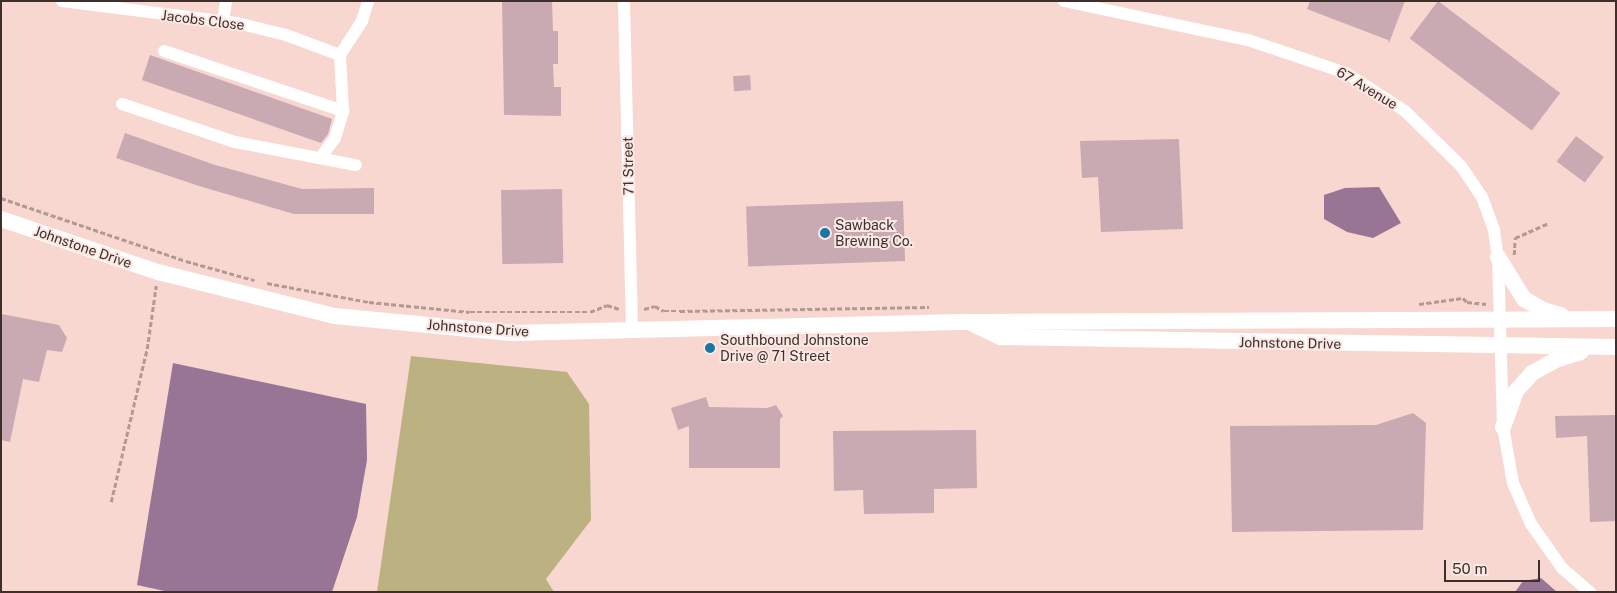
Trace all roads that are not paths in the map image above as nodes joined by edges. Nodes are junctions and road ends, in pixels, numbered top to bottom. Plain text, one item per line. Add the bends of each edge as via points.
1 (62, 1) edge
2 (226, 1) edge
3 (368, 1) edge
4 (624, 1) edge
5 (1064, 1) edge
6 (223, 22) junction
7 (164, 51) dead end
8 (340, 55) junction
9 (122, 104) dead end
10 (343, 111) junction
11 (320, 158) junction
12 (356, 165) dead end
13 (1, 219) edge
14 (1498, 257) junction
15 (1616, 319) edge
16 (1580, 320) junction
17 (1500, 321) junction
18 (969, 322) junction
19 (632, 332) junction
20 (1616, 346) edge
21 (1501, 347) junction
22 (1598, 347) junction
23 (1503, 427) junction
24 (1590, 592) edge

1 - 6 street, Jacobs Close
2 - 6 street
3 - 8 street via 362,21
4 - 19 street, 71 Street
5 - 14 street, 67 Avenue via 1248,40 1346,73 1405,111 1461,166 1489,213
6 - 8 street, Jacobs Close via 268,30
7 - 10 street
8 - 10 street
9 - 11 street via 235,142
10 - 11 street via 335,138
11 - 12 street
13 - 19 main road, Johnstone Drive via 158,272 335,316 513,332
14 - 16 main road via 1524,299 1542,310
14 - 17 street, 67 Avenue
15 - 16 main road, Johnstone Drive
16 - 17 main road, Johnstone Drive
17 - 18 main road, Johnstone Drive
17 - 21 street, 67 Avenue
18 - 19 main road, Johnstone Drive
18 - 21 main road, Johnstone Drive via 1000,338
20 - 22 main road, Johnstone Drive
21 - 22 main road, Johnstone Drive
21 - 23 street, 67 Avenue
22 - 23 main road via 1555,360 1532,373 1516,391
23 - 24 street, 67 Avenue via 1513,483 1531,524 1562,568

